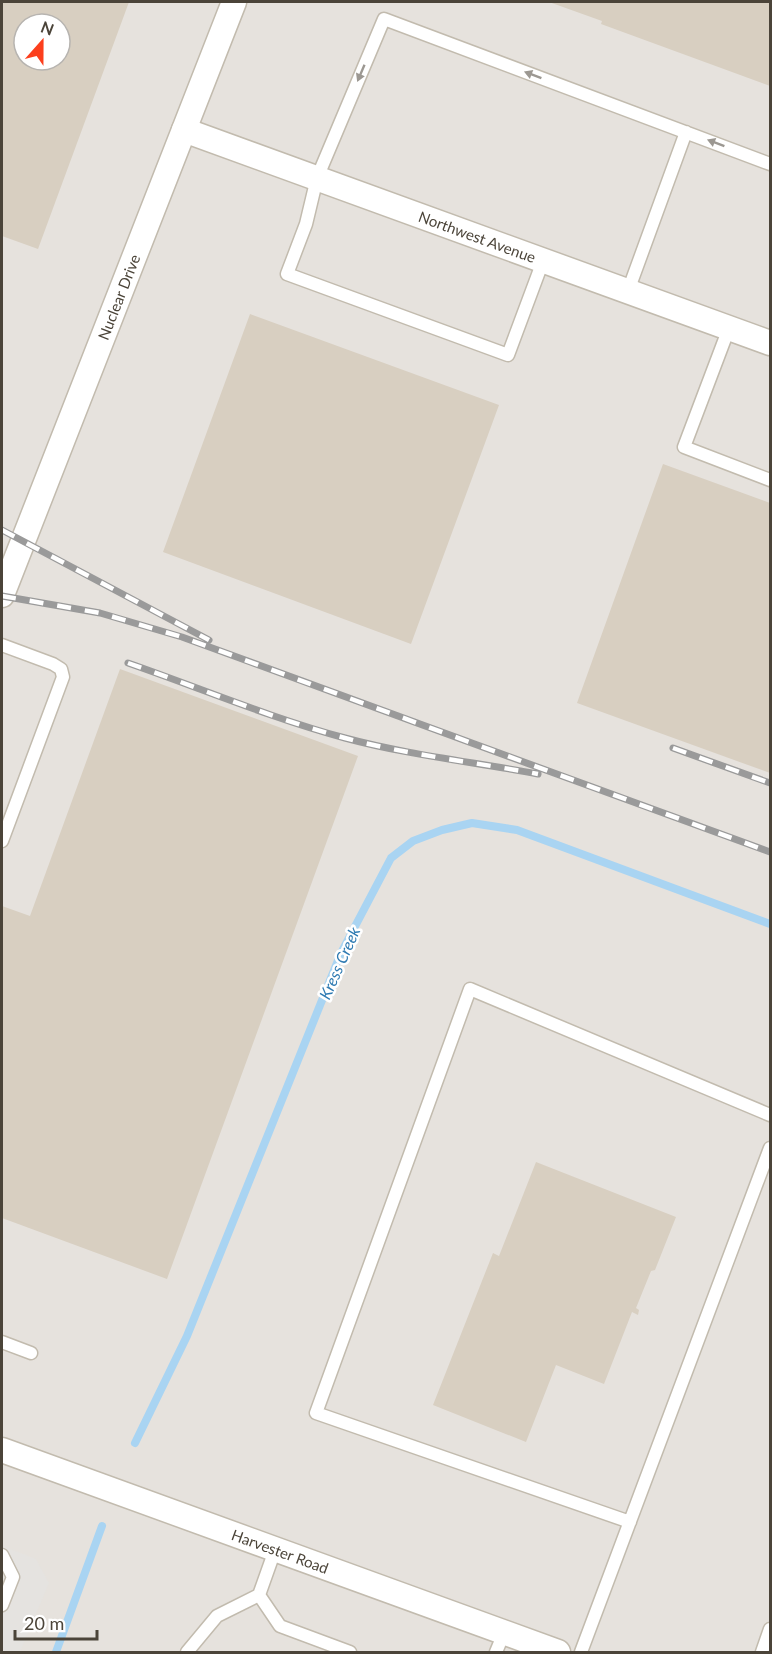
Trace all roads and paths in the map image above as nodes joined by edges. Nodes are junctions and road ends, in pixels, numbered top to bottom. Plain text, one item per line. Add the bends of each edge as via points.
1 (234, 2) edge
2 (184, 130) junction
3 (686, 132) junction
4 (771, 164) edge
5 (317, 178) junction
6 (543, 261) junction
7 (628, 291) junction
8 (729, 328) junction
9 (771, 343) edge
10 (771, 480) edge
11 (2, 595) edge
12 (2, 645) edge
13 (2, 841) edge
14 (771, 1115) edge
15 (771, 1148) edge
16 (2, 1342) edge
17 (31, 1353) dead end
18 (2, 1450) edge
19 (630, 1522) junction
20 (275, 1550) junction
21 (2, 1555) edge
22 (259, 1595) junction
23 (2, 1605) edge
24 (771, 1629) edge
25 (500, 1643) edge
26 (187, 1653) edge
27 (350, 1653) edge
28 (558, 1653) edge
29 (581, 1653) edge
30 (762, 1653) edge

1 - 2 street, Nuclear Drive
2 - 5 street, Northwest Avenue
2 - 11 street, Nuclear Drive
4 -> 3 lane
3 -> 5 lane via 384,19
3 - 7 lane
5 - 6 street, Northwest Avenue
5 - 6 lane via 306,224 287,274 508,355
6 - 7 street, Northwest Avenue
7 - 8 street, Northwest Avenue
8 - 9 street, Northwest Avenue
8 - 10 lane via 684,447
12 - 13 lane via 53,664 61,669 63,677
14 - 19 lane via 470,989 316,1413
15 - 19 lane
16 - 17 lane
18 - 20 street, Harvester Road
19 - 29 lane
20 - 22 lane
20 - 25 street, Harvester Road
21 - 23 lane via 13,1577
22 - 26 lane via 217,1616
22 - 27 lane via 280,1626
24 - 30 lane
25 - 28 street, Harvester Road

